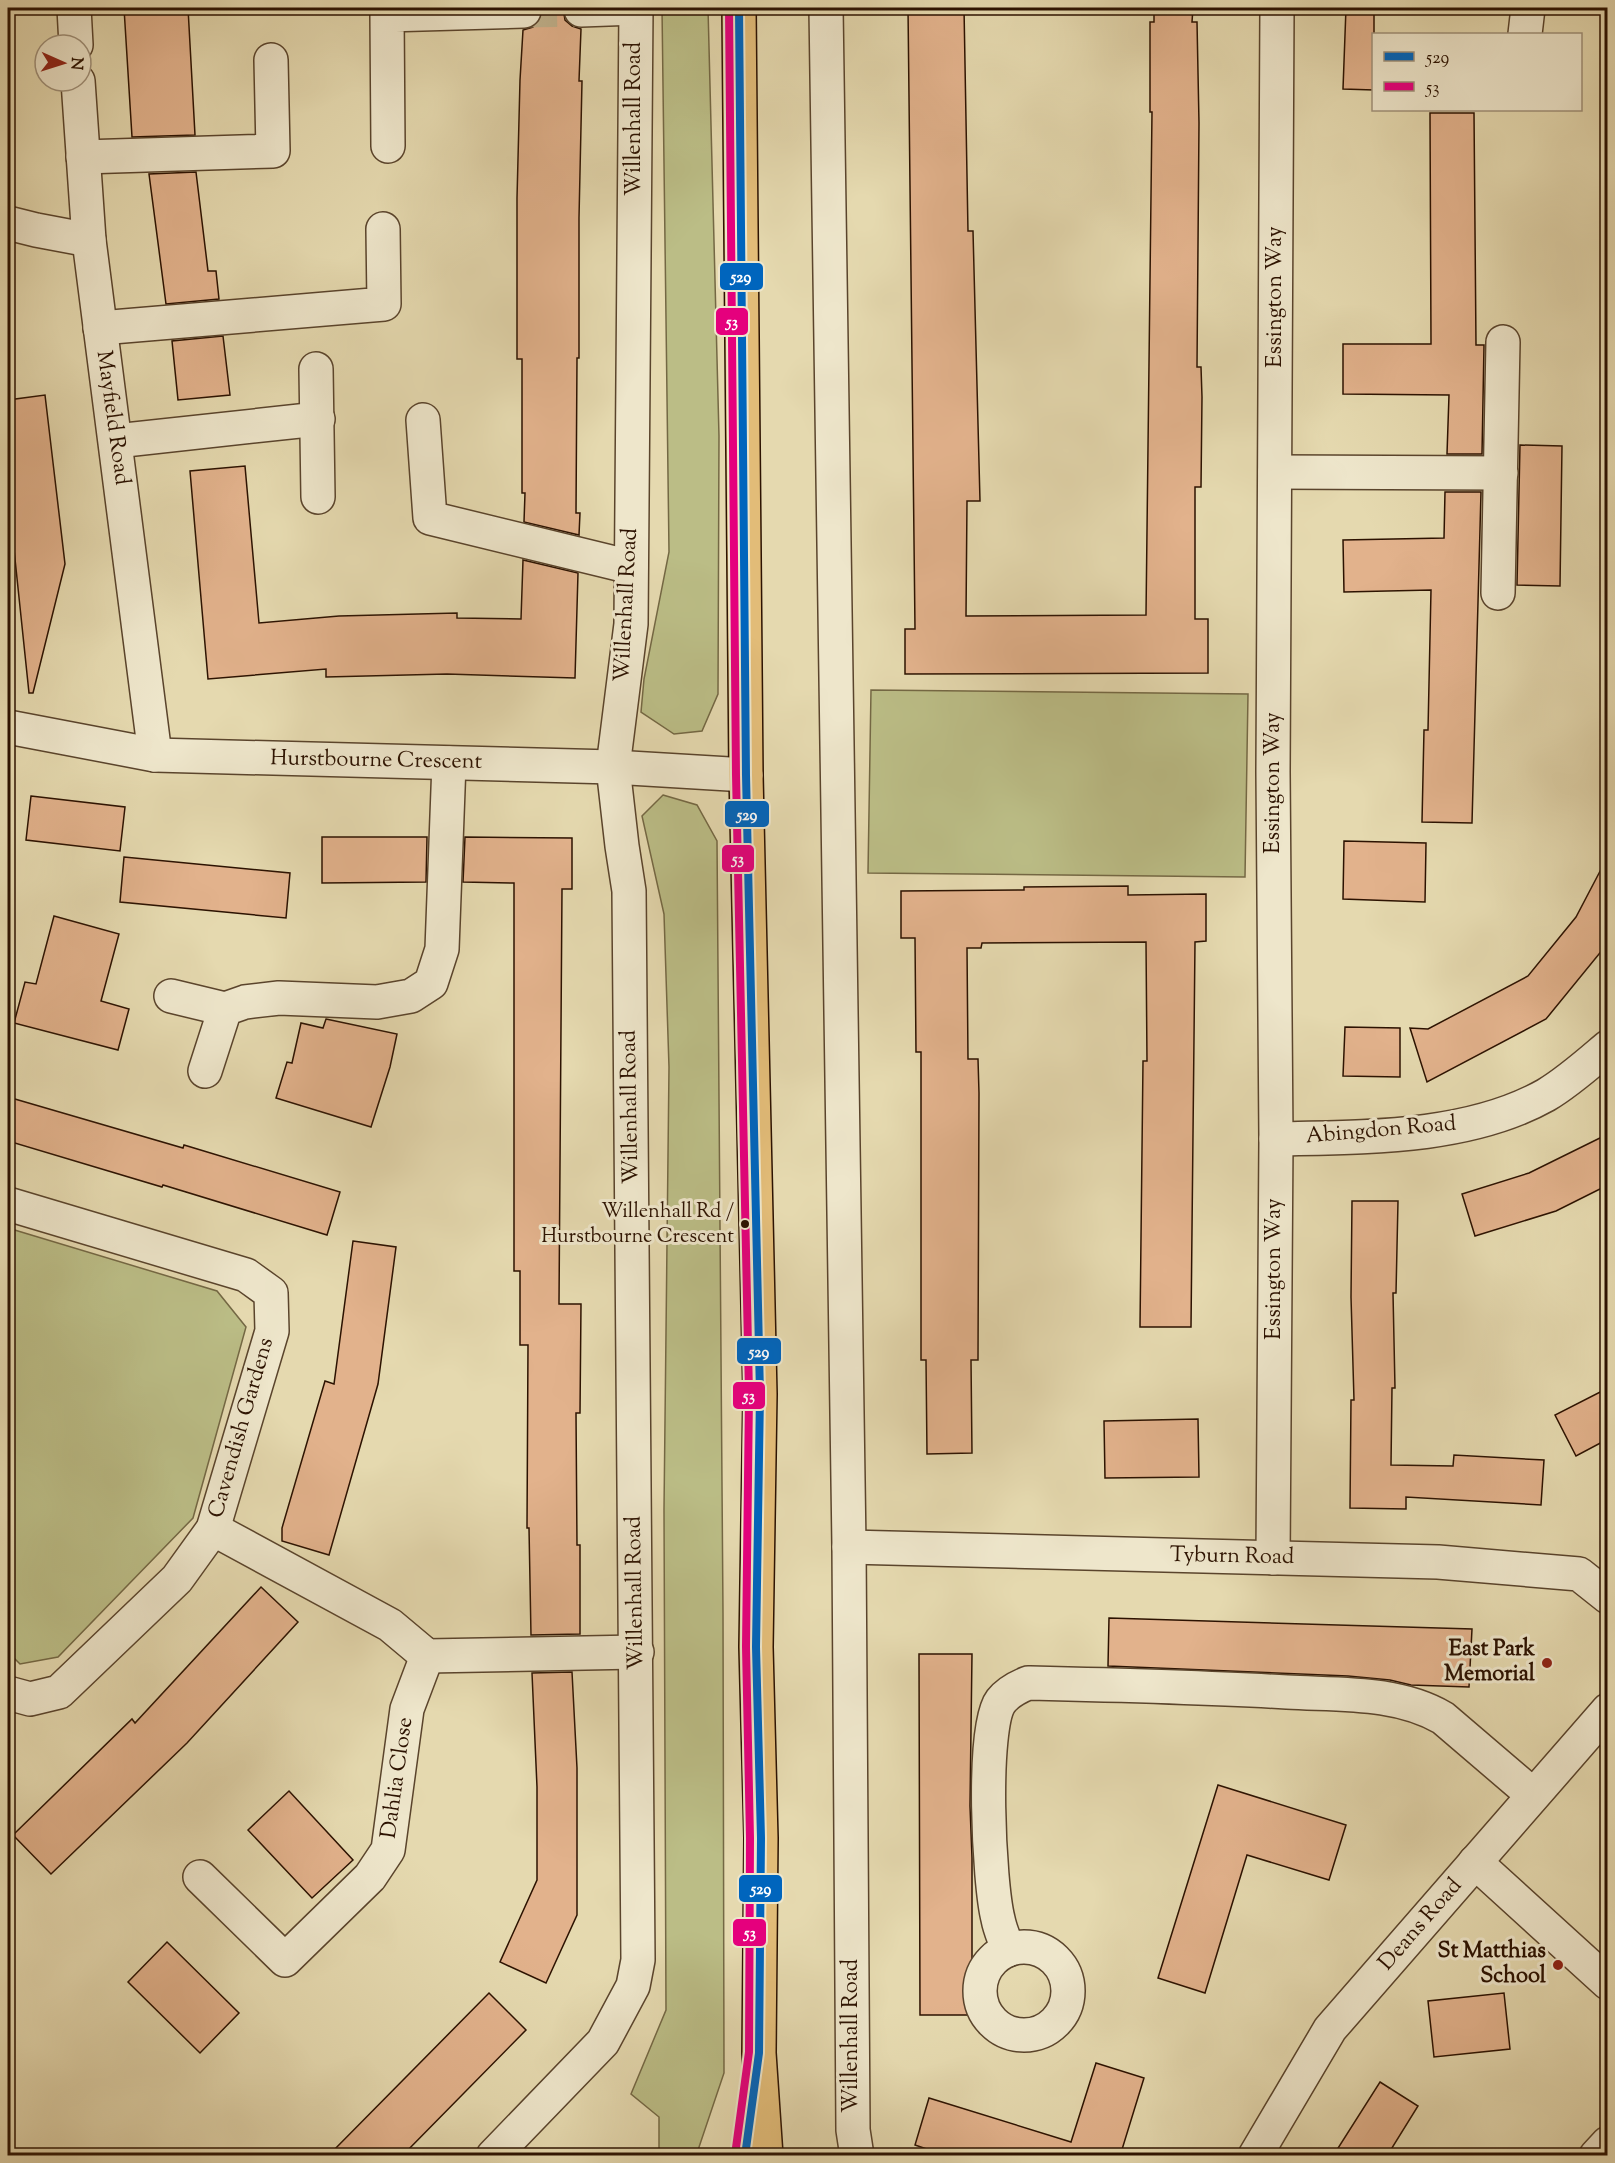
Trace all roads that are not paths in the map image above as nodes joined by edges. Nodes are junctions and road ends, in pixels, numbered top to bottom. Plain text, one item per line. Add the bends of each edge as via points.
1 (74, 8) edge
2 (636, 8) edge
3 (740, 8) edge
4 (826, 8) edge
5 (1277, 8) edge
6 (1528, 8) edge
7 (581, 10) dead end
8 (524, 11) dead end
9 (75, 33) edge
10 (1525, 33) edge
11 (271, 60) dead end
12 (79, 93) edge
13 (388, 146) dead end
14 (83, 157) junction
15 (8, 223) edge
16 (383, 229) dead end
17 (89, 240) junction
18 (100, 328) junction
19 (1503, 342) dead end
20 (316, 369) dead end
21 (318, 418) junction
22 (423, 420) dead end
23 (116, 441) junction
24 (1275, 472) junction
25 (1501, 473) junction
26 (318, 497) dead end
27 (631, 567) junction
28 (1498, 593) dead end
29 (8, 727) edge
30 (155, 755) junction
31 (449, 763) junction
32 (613, 767) junction
33 (746, 775) junction
34 (171, 996) dead end
35 (225, 1009) junction
36 (1608, 1047) edge
37 (205, 1071) dead end
38 (1276, 1139) junction
39 (8, 1204) edge
40 (213, 1529) junction
41 (849, 1547) junction
42 (1273, 1558) junction
43 (1608, 1596) edge
44 (637, 1652) junction
45 (427, 1656) junction
46 (8, 1693) edge
47 (1608, 1710) edge
48 (1533, 1795) junction
49 (1475, 1862) junction
50 (200, 1877) dead end
51 (1008, 1950) dead end
52 (1608, 1983) edge
53 (759, 2053) junction
54 (1608, 2143) edge
55 (493, 2156) edge
56 (745, 2156) edge
57 (766, 2156) edge
58 (857, 2156) edge
59 (1255, 2156) edge
60 (1596, 2156) edge

1 - 9 street
2 - 7 street
2 - 27 street, Willenhall Road
3 - 33 highway
4 - 41 street, Willenhall Road
5 - 24 street, Essington Way
6 - 10 street
8 - 13 street via 387,15
11 - 14 street via 273,151
12 - 14 street, Mayfield Road
14 - 17 street, Mayfield Road
15 - 17 street
16 - 18 street via 384,303
17 - 18 street, Mayfield Road
18 - 23 street, Mayfield Road
19 - 25 street
20 - 21 street
21 - 23 street
21 - 26 street
22 - 27 street via 430,518
23 - 30 street, Mayfield Road
24 - 25 street
24 - 38 street, Essington Way
25 - 28 street
27 - 32 street, Willenhall Road via 631,624
29 - 30 street, Hurstbourne Crescent
30 - 31 street, Hurstbourne Crescent
31 - 32 street, Hurstbourne Crescent
31 - 35 street via 442,949 431,983 411,996 376,1002 279,998
32 - 33 street, Hurstbourne Crescent
32 - 44 street, Willenhall Road via 629,891
33 - 53 highway via 760,1394 756,1647 761,1838
34 - 35 street
35 - 37 street
36 - 38 street, Abingdon Road via 1546,1095 1508,1112 1463,1125 1362,1137
38 - 42 street, Essington Way
39 - 40 street, Cavendish Gardens via 246,1275 271,1293 272,1331
40 - 45 street via 390,1624
40 - 46 street, Cavendish Gardens via 177,1579 59,1692 30,1699
41 - 42 street, Tyburn Road
41 - 58 street, Willenhall Road via 853,2130
42 - 43 street, Tyburn Road via 1438,1562 1579,1574
44 - 45 street
44 - 55 street, Willenhall Road via 638,1960 633,1986 603,2042
45 - 50 street, Dahlia Close via 407,1709 388,1850 370,1877 285,1960
47 - 48 street, Deans Road
48 - 49 street, Deans Road
48 - 51 street via 1443,1718 1408,1702 1183,1686 1028,1683 1001,1701 993,1720 988,1798 990,1862 998,1919
49 - 52 street
49 - 59 street, Deans Road via 1330,2029
53 - 56 highway
53 - 57 highway
54 - 60 street

